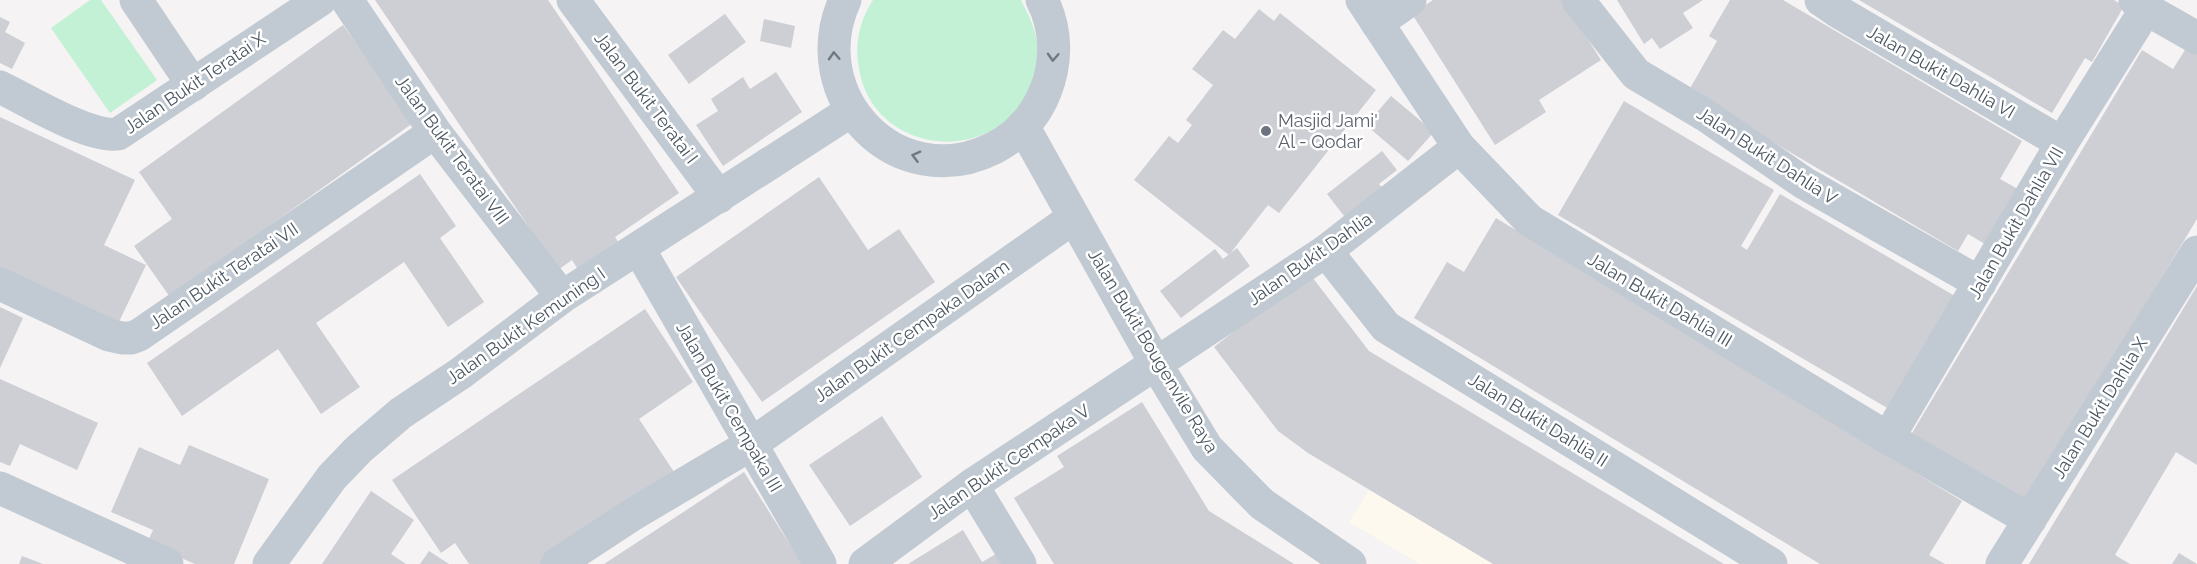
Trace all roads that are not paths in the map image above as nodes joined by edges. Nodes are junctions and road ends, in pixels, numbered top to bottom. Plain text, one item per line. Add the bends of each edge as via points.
1 (136, 0) edge
2 (320, 0) edge
3 (347, 0) edge
4 (573, 0) edge
5 (845, 0) edge
6 (1042, 0) edge
7 (1410, 0) edge
8 (1578, 0) edge
9 (1821, 0) edge
10 (2141, 4) edge
11 (1370, 12) edge
12 (2197, 38) edge
13 (193, 85) junction
14 (0, 87) edge
15 (851, 111) junction
16 (1023, 126) junction
17 (435, 132) junction
18 (2062, 143) junction
19 (1459, 147) junction
20 (719, 197) junction
21 (1073, 218) junction
22 (639, 249) junction
23 (1326, 251) junction
24 (2197, 252) edge
25 (1980, 283) junction
26 (0, 284) edge
27 (562, 297) junction
28 (1156, 364) junction
29 (1888, 438) junction
30 (750, 445) junction
31 (972, 485) junction
32 (0, 488) edge
33 (2030, 520) junction
34 (167, 564) edge
35 (269, 564) edge
36 (557, 564) edge
37 (820, 564) edge
38 (865, 564) edge
39 (1020, 564) edge
40 (1350, 564) edge
41 (1771, 564) edge
42 (2002, 564) edge

1 - 13 street
2 - 13 street, Jalan Bukit Teratai X
3 - 17 street, Jalan Bukit Teratai VIII
4 - 20 street, Jalan Bukit Teratai I
15 -> 5 street via 833,64 833,40
6 -> 16 street via 1053,34 1054,59 1039,106
7 - 11 street
8 - 25 street, Jalan Bukit Dahlia V via 1636,74 1804,183
9 - 18 street, Jalan Bukit Dahlia VI
10 - 12 street
10 - 18 street, Jalan Bukit Dahlia VII
11 - 19 street, Jalan Bukit Dahlia III
13 - 14 street, Jalan Bukit Teratai X via 118,134 107,135 90,131
16 -> 15 street via 1005,142 982,154 933,161 887,145
15 - 20 street, Jalan Bukit Kemuning I
16 - 21 street, Jalan Bukit Bougenvile Raya
17 - 26 street, Jalan Bukit Teratai VII via 131,338 109,335
17 - 27 street, Jalan Bukit Teratai VIII
18 - 25 street, Jalan Bukit Dahlia VII
19 - 23 street, Jalan Bukit Dahlia
19 - 29 street, Jalan Bukit Dahlia III via 1529,220
20 - 22 street, Jalan Bukit Kemuning I
21 - 28 street, Jalan Bukit Bougenvile Raya
21 - 30 street, Jalan Bukit Cempaka Dalam
22 - 27 street, Jalan Bukit Kemuning I
22 - 30 street, Jalan Bukit Cempaka III
23 - 28 street, Jalan Bukit Dahlia
23 - 41 street, Jalan Bukit Dahlia II via 1386,327
24 - 33 street, Jalan Bukit Dahlia X
25 - 29 street, Jalan Bukit Dahlia VII
27 - 35 street, Jalan Bukit Kemuning I via 400,413 359,448 332,477
28 - 31 street, Jalan Bukit Cempaka V
28 - 40 street, Jalan Bukit Bougenvile Raya via 1207,448 1262,504
29 - 33 street, Jalan Bukit Dahlia III
30 - 36 street, Jalan Bukit Cempaka Dalam
30 - 37 street, Jalan Bukit Cempaka III
31 - 38 street, Jalan Bukit Cempaka V
31 - 39 street
32 - 34 street
33 - 42 street, Jalan Bukit Dahlia X

